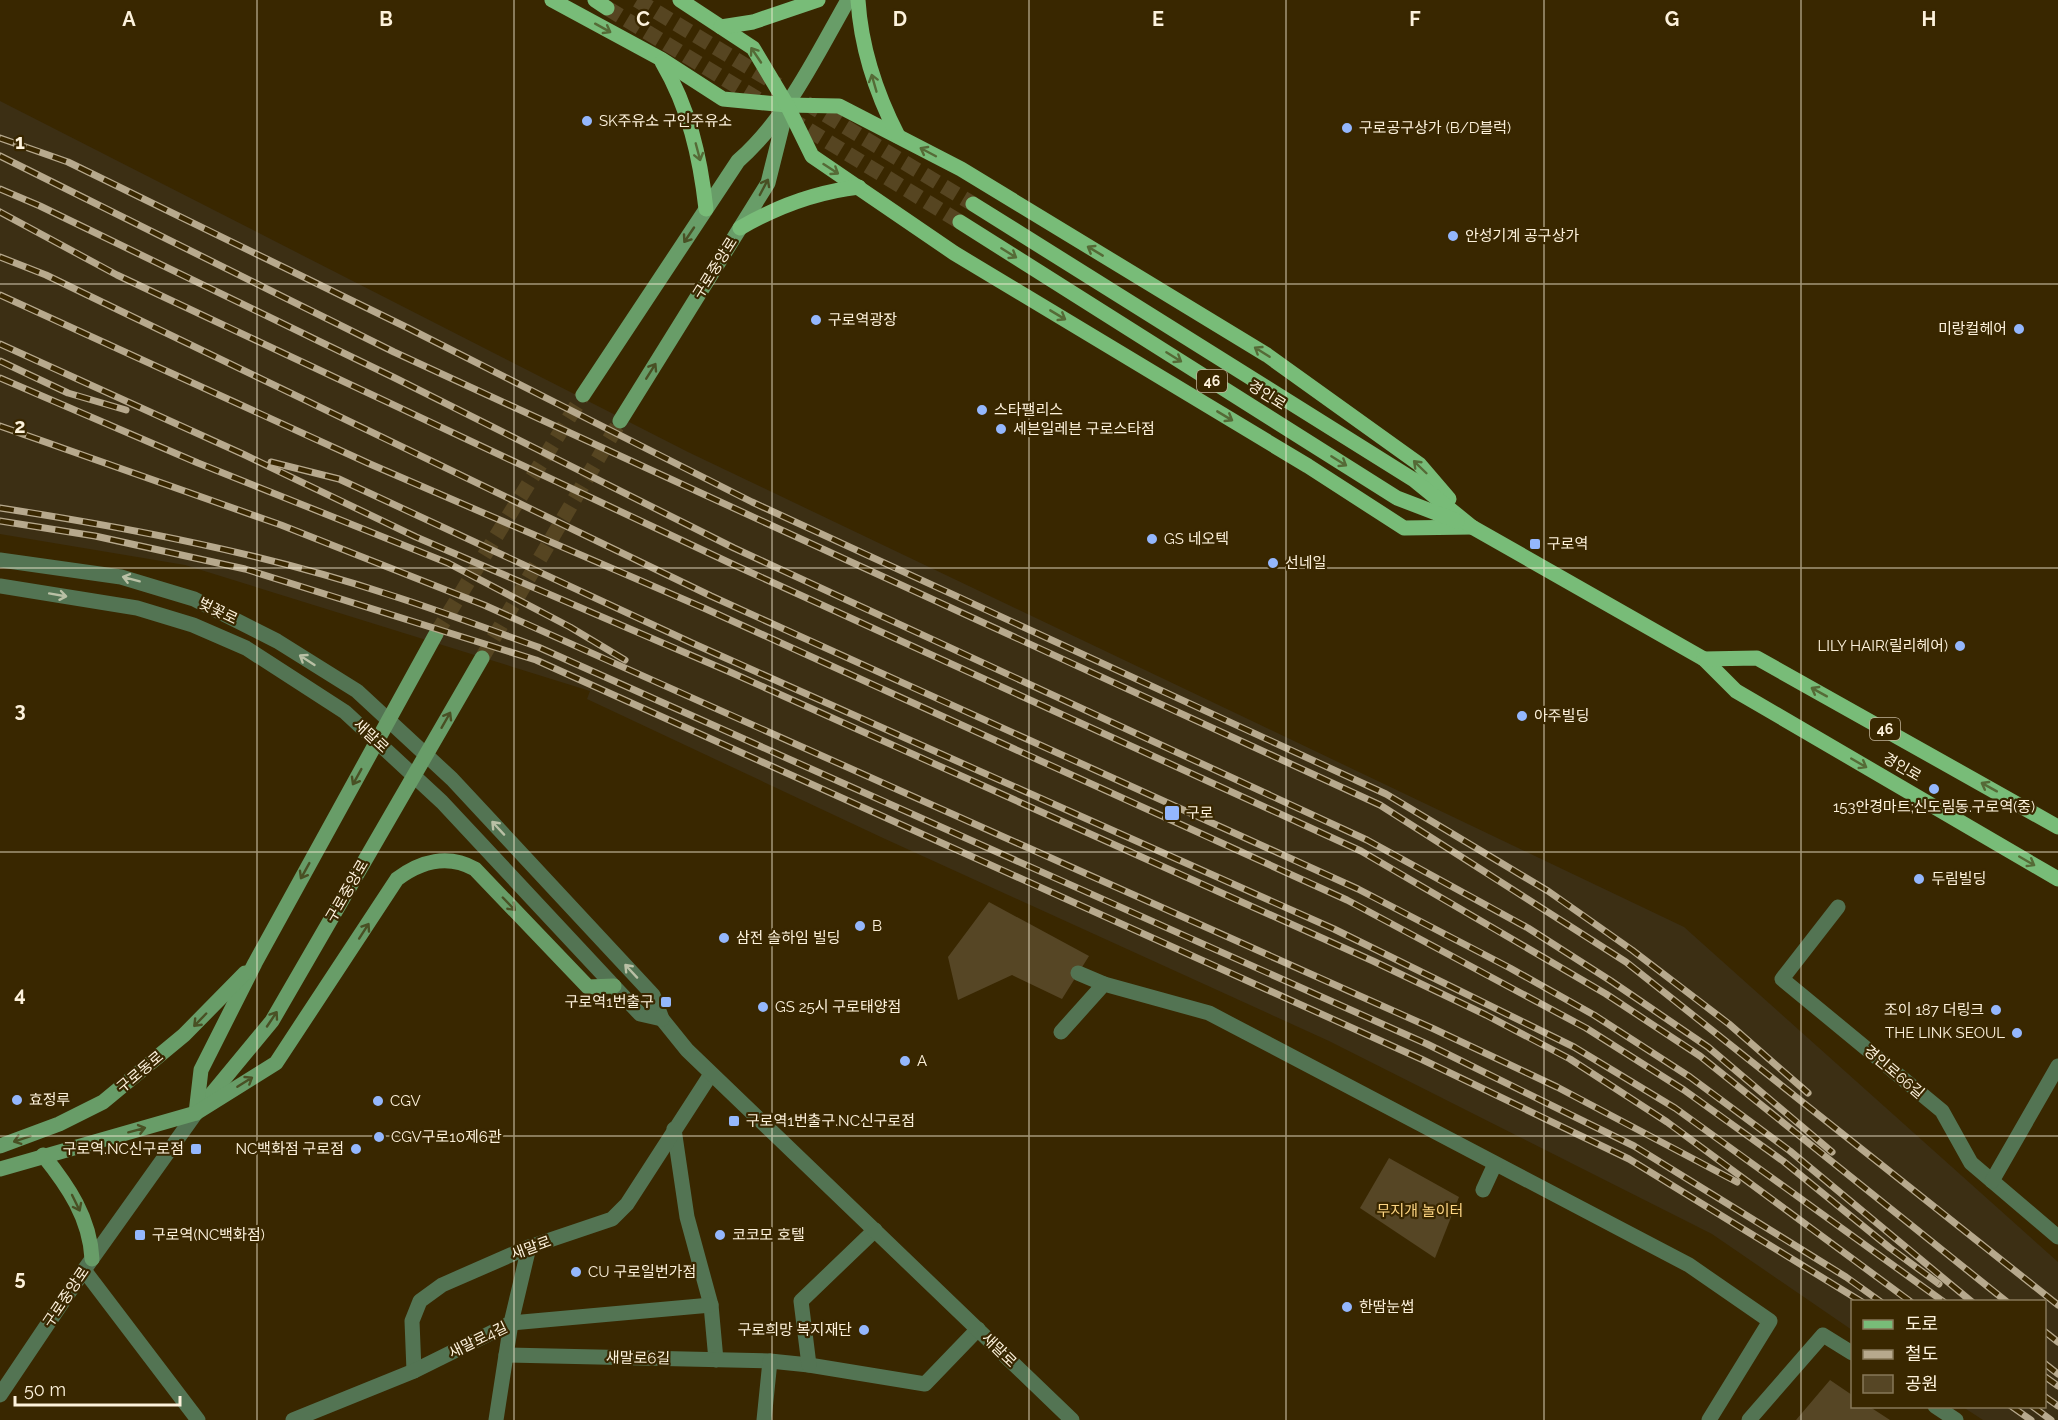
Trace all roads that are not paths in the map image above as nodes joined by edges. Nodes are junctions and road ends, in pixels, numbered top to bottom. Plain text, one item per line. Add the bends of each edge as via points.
1 (552, 0) edge
2 (680, 0) edge
3 (818, 0) edge
4 (848, 0) edge
5 (858, 0) edge
6 (721, 27) junction
7 (661, 59) junction
8 (787, 105) junction
9 (898, 136) junction
10 (859, 187) junction
11 (973, 204) tunnel mouth
12 (706, 209) junction
13 (960, 222) tunnel mouth
14 (740, 228) junction
15 (582, 395) tunnel mouth
16 (620, 421) tunnel mouth
17 (1472, 527) junction
18 (0, 560) edge
19 (0, 586) edge
20 (436, 634) tunnel mouth
21 (482, 658) tunnel mouth
22 (1704, 659) junction
23 (405, 733) joint
24 (2058, 827) edge
25 (2058, 879) edge
26 (1838, 907) dead end
27 (255, 963) junction
28 (1078, 973) dead end
29 (1104, 984) junction
30 (614, 986) junction
31 (662, 1019) junction
32 (1061, 1032) dead end
33 (2058, 1066) edge
34 (711, 1074) junction
35 (196, 1113) junction
36 (59, 1124) junction
37 (674, 1129) junction
38 (0, 1146) edge
39 (69, 1148) junction
40 (43, 1155) junction
41 (1495, 1164) junction
42 (0, 1169) edge
43 (1992, 1181) junction
44 (1483, 1190) dead end
45 (875, 1230) junction
46 (2058, 1237) edge
47 (529, 1246) junction
48 (88, 1264) junction
49 (711, 1305) junction
50 (511, 1323) junction
51 (978, 1329) junction
52 (1851, 1352) edge
53 (506, 1355) junction
54 (716, 1360) junction
55 (770, 1361) junction
56 (810, 1365) junction
57 (414, 1371) junction
58 (0, 1395) edge
59 (1937, 1408) edge
60 (198, 1420) edge
61 (292, 1420) edge
62 (496, 1420) edge
63 (764, 1420) edge
64 (1072, 1420) edge
65 (1709, 1420) edge
66 (1749, 1420) edge
67 (1956, 1420) edge

1 -> 7 main road
2 - 6 main road
3 - 6 main road via 753,22
4 - 8 main road, 구로중앙로
9 -> 5 main road via 879,98
8 -> 6 main road via 753,48
7 - 8 main road via 723,99
7 -> 12 main road via 689,120 700,159
8 - 9 main road via 839,106
8 -> 10 main road via 812,156
8 - 12 main road, 구로중앙로 via 738,161
14 -> 8 main road, 구로중앙로 via 768,183
17 -> 9 main road via 1419,464 1267,355 961,169
10 - 14 main road via 832,190 784,205
10 -> 17 main road via 954,253 1404,528
11 - 17 main road, 경인로 / 46 via 1414,480
12 -> 15 main road, 구로중앙로
13 -> 17 main road, 경인로 / 46 via 1397,498
16 -> 14 main road, 구로중앙로
17 - 22 main road, 경인로 / 46
23 -> 18 street, 벚꽃로 via 357,691 277,640 194,599 121,577
19 -> 30 street, 새말로 via 137,608 193,625 246,648 345,711 442,802
20 -> 27 main road, 구로중앙로
35 -> 21 main road, 구로중앙로 via 272,1021
24 -> 22 main road, 경인로 / 46 via 1757,658
22 -> 25 main road, 경인로 / 46 via 1736,691
31 -> 23 street, 새말로 via 653,995 453,779
26 - 43 street, 경인로66길 via 1782,979 1942,1111 1971,1163
27 - 35 main road, 구로중앙로 via 201,1070
27 -> 36 main road, 구로동로 via 184,1035 112,1095
28 - 29 street
29 - 32 street
29 - 41 street via 1209,1013
30 - 31 street, 새말로 via 640,1014
35 -> 30 main road via 276,1063 397,879 425,864 455,860 475,869 588,987
31 - 34 street, 새말로
33 - 43 street
34 - 37 street, 새말로
34 - 45 street, 새말로
39 -> 35 main road
35 - 48 street, 구로중앙로
36 -> 38 main road, 구로동로
36 - 39 main road
37 - 47 street, 새말로 via 627,1204 612,1219
37 - 49 street via 687,1217
39 - 40 main road
40 - 42 main road
40 -> 48 main road via 66,1184 85,1221
41 - 44 street
41 - 65 street via 1689,1265 1770,1321
43 - 46 street, 경인로66길
45 - 51 street, 새말로
45 - 56 street via 801,1301
47 - 50 street
47 - 57 street, 새말로 via 442,1286 420,1301 412,1321
48 - 58 street, 구로중앙로
48 - 60 street
49 - 50 street, 새말로4길
49 - 54 street
50 - 53 street
50 - 57 street, 새말로4길
51 - 56 street, 새말로6길 via 925,1384
51 - 64 street, 새말로
52 - 66 street via 1823,1335
53 - 54 street, 새말로6길
53 - 62 street
54 - 55 street, 새말로6길
55 - 56 street, 새말로6길
55 - 63 street
57 - 61 street, 새말로4길
59 - 67 street

